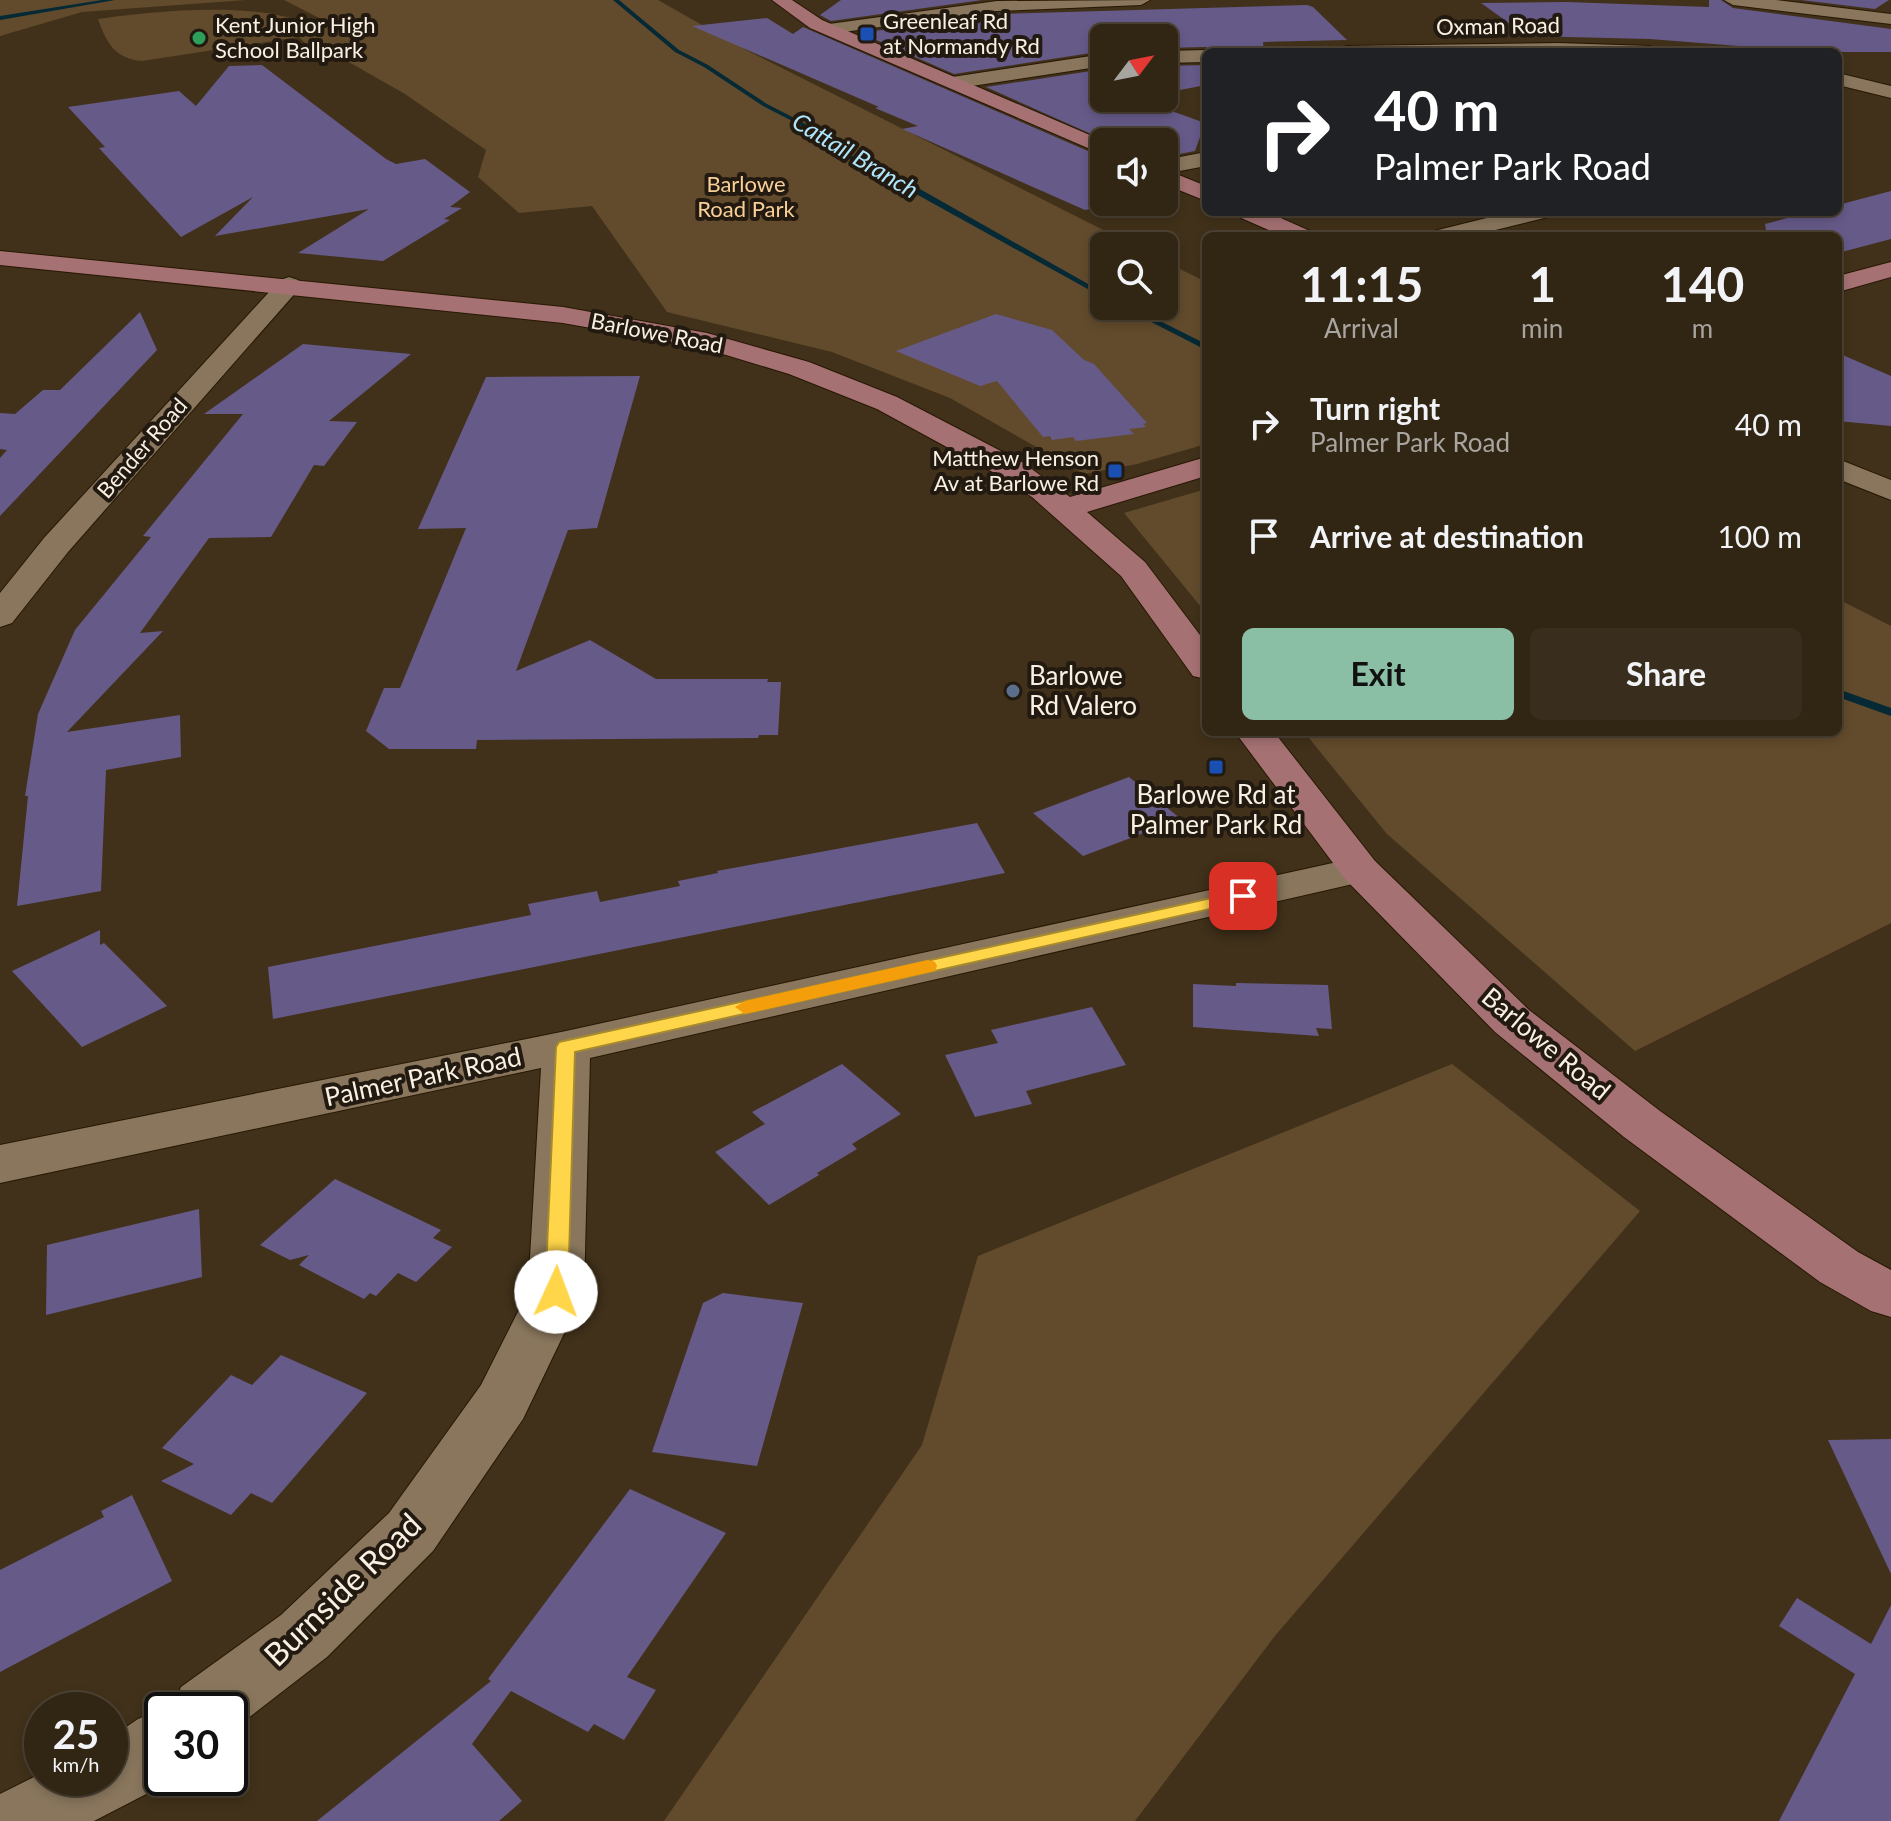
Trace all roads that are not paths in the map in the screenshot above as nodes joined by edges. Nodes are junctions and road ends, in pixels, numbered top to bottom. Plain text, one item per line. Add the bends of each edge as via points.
1 (781, 0) edge
2 (1141, 0) edge
3 (1733, 0) edge
4 (1891, 19) edge
5 (829, 29) junction
6 (1202, 56) edge
7 (1178, 57) edge
8 (1090, 62) edge
9 (1842, 80) edge
10 (952, 83) junction
11 (1891, 92) edge
12 (1090, 143) edge
13 (1202, 160) edge
14 (1178, 164) edge
15 (1178, 182) edge
16 (1202, 192) edge
17 (1256, 216) edge
18 (1524, 216) edge
19 (1293, 232) edge
20 (1458, 232) edge
21 (0, 258) edge
22 (1891, 269) edge
23 (1842, 283) edge
24 (289, 285) junction
25 (1202, 467) edge
26 (1842, 470) edge
27 (1890, 489) edge
28 (1066, 508) junction
29 (0, 616) edge
30 (1202, 663) edge
31 (1257, 736) edge
32 (1360, 870) junction
33 (566, 1047) junction
34 (0, 1164) edge
35 (1891, 1296) edge
36 (229, 1692) edge
37 (70, 1796) edge
38 (20, 1821) edge

1 - 5 street
2 - 5 street via 997,6
3 - 4 street
5 - 10 street
6 - 7 street
8 - 10 street
9 - 11 street
10 - 12 street
13 - 14 street
15 - 16 street
17 - 19 street
18 - 20 street
21 - 24 street, Barlowe Road
22 - 23 street
24 - 28 street, Barlowe Road via 548,313 707,341 799,368 887,403 1011,469
24 - 29 street, Bender Road via 56,545
25 - 28 street
26 - 27 street
28 - 30 street, Barlowe Road via 1133,569
31 - 32 street, Barlowe Road
32 - 33 street, Palmer Park Road
32 - 35 street, Barlowe Road via 1512,1021 1772,1219
33 - 34 street, Palmer Park Road
33 - 36 street, Burnside Road via 556,1292 502,1402 411,1532 304,1636
37 - 38 street

